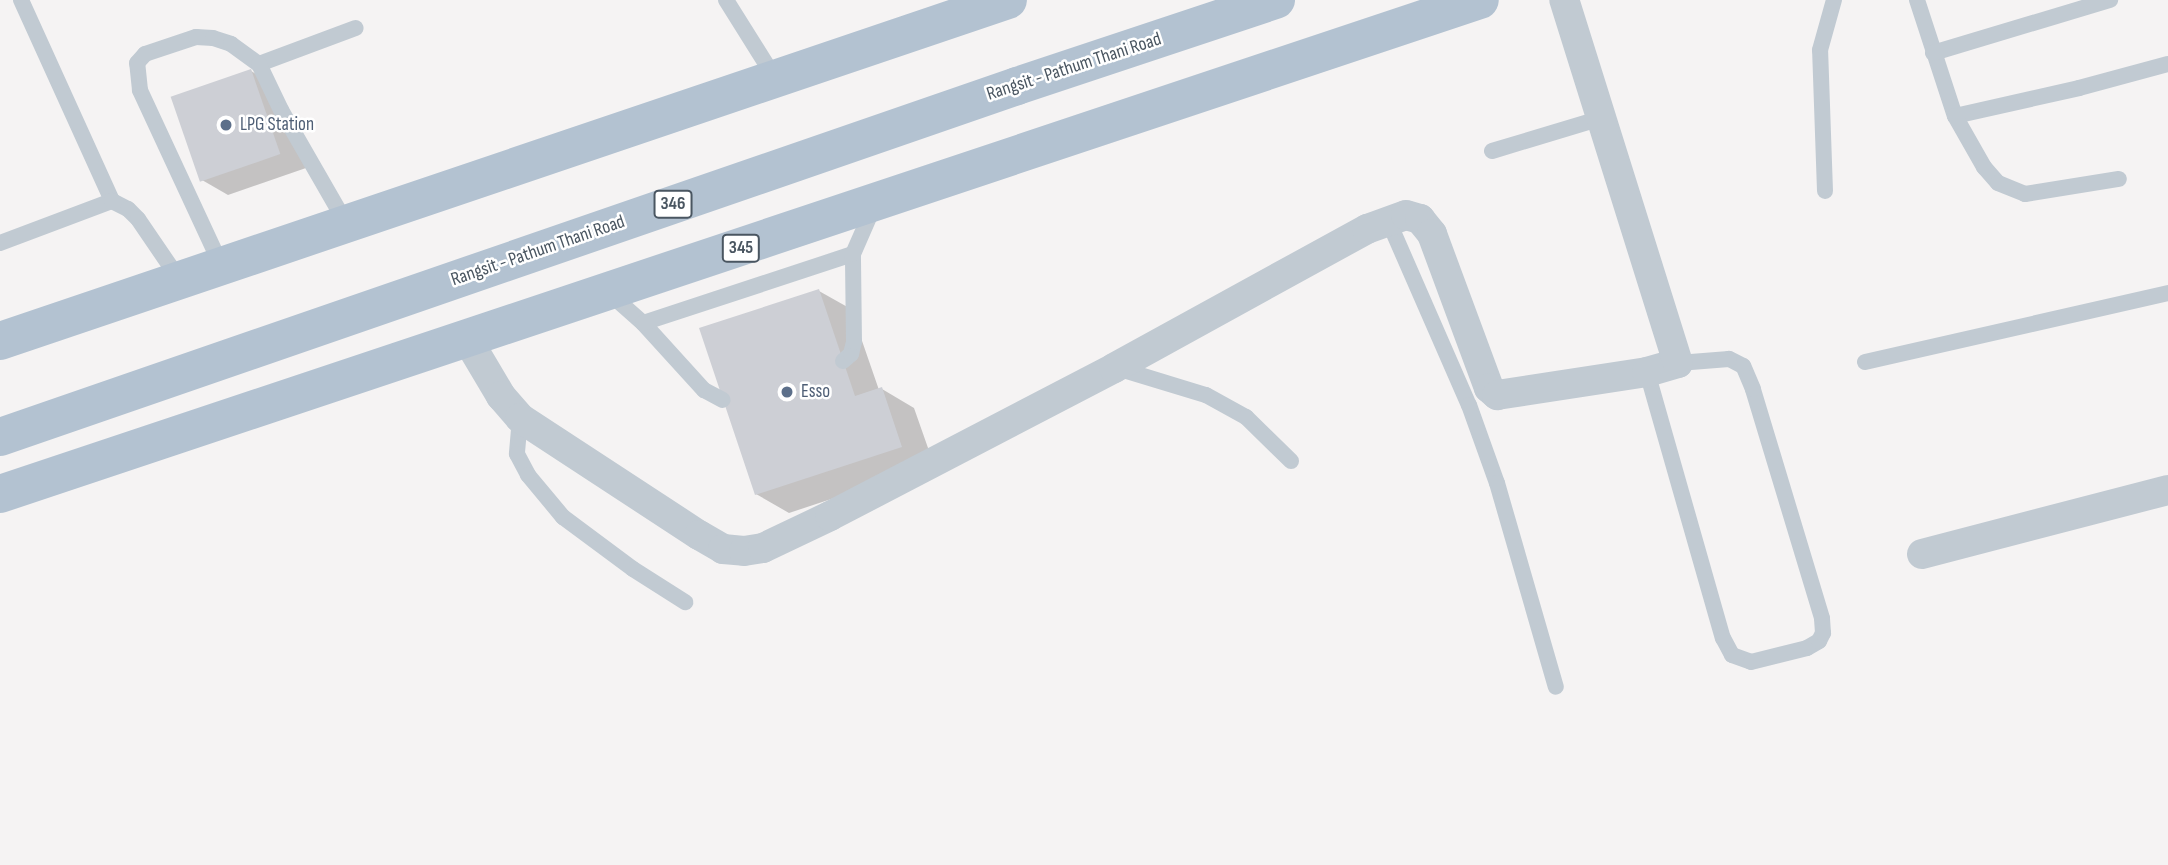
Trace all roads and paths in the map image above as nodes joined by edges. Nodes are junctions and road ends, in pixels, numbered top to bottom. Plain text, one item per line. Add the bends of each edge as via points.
1 (21, 0) edge
2 (726, 0) edge
3 (1007, 0) edge
4 (1276, 0) edge
5 (1480, 0) edge
6 (1564, 0) edge
7 (1833, 0) edge
8 (1917, 0) edge
9 (2110, 0) edge
10 (356, 28) dead end
11 (1933, 53) junction
12 (259, 64) junction
13 (2168, 64) edge
14 (775, 78) junction
15 (1955, 116) junction
16 (1601, 118) junction
17 (1492, 151) dead end
18 (2119, 179) dead end
19 (1825, 191) dead end
20 (112, 201) junction
21 (875, 203) junction
22 (1388, 220) junction
23 (346, 223) junction
24 (0, 243) edge
25 (853, 254) junction
26 (222, 267) junction
27 (181, 281) junction
28 (607, 292) junction
29 (2168, 293) edge
30 (643, 324) junction
31 (466, 337) junction
32 (0, 341) edge
33 (844, 361) dead end
34 (1865, 362) dead end
35 (1678, 363) junction
36 (1114, 368) junction
37 (1647, 372) junction
38 (723, 400) dead end
39 (520, 418) junction
40 (0, 438) edge
41 (1291, 461) dead end
42 (2168, 490) edge
43 (0, 494) edge
44 (1922, 554) dead end
45 (685, 602) dead end
46 (1556, 687) dead end

1 - 20 lane
2 - 14 lane
3 - 14 main road
4 - 40 main road, Rangsit - Pathum Thani Road / 346 via 990,94
5 - 21 main road, 345
6 - 16 street
7 - 19 lane via 1820,50
8 - 11 lane
9 - 11 lane
10 - 12 lane
11 - 15 lane
12 - 23 lane
12 - 26 lane via 214,37 196,37 145,54 137,63 140,90
13 - 15 lane
14 - 23 main road
15 - 18 lane via 1998,183 2025,194
16 - 17 lane
16 - 35 street
20 - 24 lane
20 - 27 lane via 138,219
21 - 25 lane
21 - 28 main road, 345
22 - 36 street
22 - 37 street via 1406,215 1420,219 1432,234 1489,388 1497,396
22 - 46 lane via 1469,405 1497,483
23 - 26 main road
25 - 30 lane
25 - 33 lane via 854,342
26 - 27 main road
27 - 32 main road
28 - 30 lane
28 - 31 main road, 345
29 - 34 lane
30 - 38 lane via 704,390
31 - 39 street via 500,396
31 - 43 main road, 345
35 - 37 street
35 - 37 lane via 1729,359 1742,366 1748,377 1822,618 1819,641 1807,648 1751,662 1732,655 1723,638
36 - 39 street via 830,516 763,548 744,551 723,549 699,535
36 - 41 lane via 1206,395 1246,417
39 - 45 lane via 517,454 563,517
42 - 44 street

